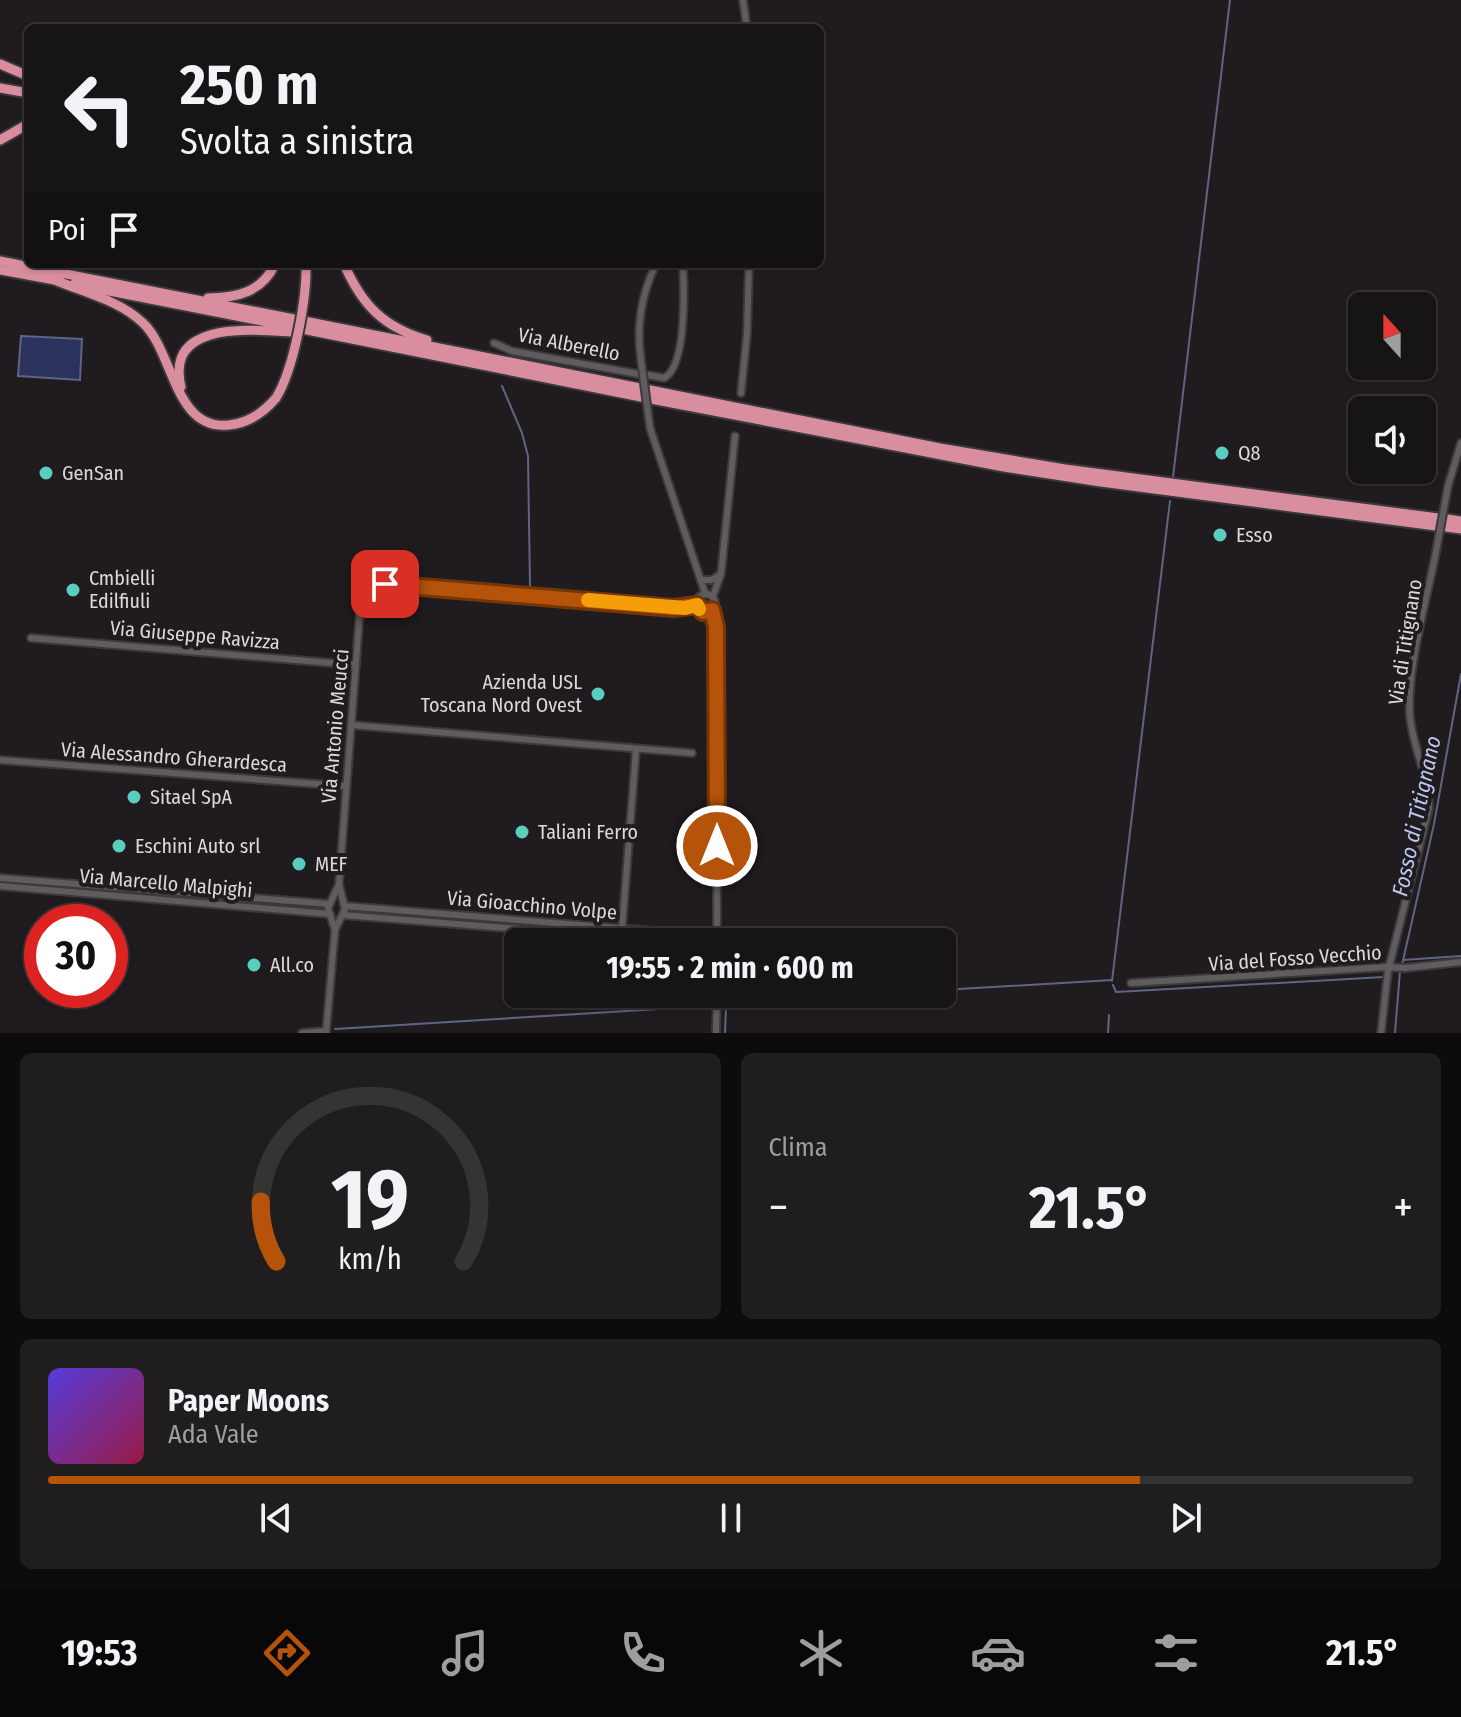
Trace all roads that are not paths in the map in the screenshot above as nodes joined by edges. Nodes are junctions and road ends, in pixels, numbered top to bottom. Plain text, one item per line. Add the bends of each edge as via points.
1 (743, 0) edge
2 (746, 24) edge
3 (0, 64) edge
4 (24, 74) edge
5 (0, 88) edge
6 (24, 92) edge
7 (24, 126) edge
8 (0, 140) edge
9 (0, 261) edge
10 (272, 268) edge
11 (306, 268) edge
12 (346, 268) edge
13 (654, 268) edge
14 (683, 268) edge
15 (749, 268) edge
16 (0, 270) edge
17 (44, 274) junction
18 (55, 280) junction
19 (176, 296) junction
20 (297, 327) junction
21 (494, 343) dead end
22 (472, 354) junction
23 (638, 374) dead end
24 (648, 375) dead end
25 (645, 393) junction
26 (741, 393) dead end
27 (185, 402) junction
28 (735, 436) dead end
29 (1461, 443) edge
30 (1461, 521) edge
31 (1442, 523) junction
32 (1461, 529) edge
33 (364, 565) junction
34 (721, 574) junction
35 (701, 580) junction
36 (381, 583) junction
37 (705, 593) junction
38 (713, 596) junction
39 (361, 597) junction
40 (697, 605) junction
41 (712, 610) junction
42 (31, 638) dead end
43 (356, 665) junction
44 (351, 725) junction
45 (636, 750) junction
46 (692, 753) dead end
47 (0, 760) edge
48 (345, 786) junction
49 (0, 878) edge
50 (339, 884) junction
51 (0, 886) edge
52 (330, 903) junction
53 (343, 904) junction
54 (330, 915) junction
55 (342, 916) junction
56 (504, 928) edge
57 (611, 928) edge
58 (622, 928) edge
59 (717, 928) edge
60 (335, 930) junction
61 (1461, 962) edge
62 (1391, 968) junction
63 (1131, 983) dead end
64 (717, 1008) edge
65 (326, 1032) edge
66 (302, 1033) edge
67 (716, 1033) edge
68 (1381, 1033) edge

1 - 2 street
3 - 4 highway
5 - 6 highway
7 - 8 highway
9 - 17 highway
10 - 19 highway via 264,281 238,296
11 - 27 highway, bridge via 290,368 276,398 257,416 230,425 204,420
12 - 22 highway via 362,299 389,324
13 - 35 street, bridge via 640,315 650,428
14 - 24 street via 682,327 673,372 664,378
15 - 26 street
16 - 17 highway
17 - 18 highway
17 - 19 highway
18 - 20 highway
18 - 27 highway via 114,303 142,322 157,339
19 - 20 highway
20 - 22 highway
20 - 25 highway
20 - 27 highway via 227,330 203,337 180,363
21 - 23 street, Via Alberello via 512,351
22 - 25 highway
25 - 31 highway via 1019,470
28 - 34 street
29 - 62 street, Via di Titignano, bridge via 1448,486 1409,700 1429,808
30 - 31 highway
31 - 32 highway
33 - 36 street
33 - 36 street via 372,555 383,557 388,567
33 - 39 street, Via Antonio Meucci
34 - 35 street
34 - 38 street
35 - 37 street
36 - 39 street via 367,587
36 - 40 street via 674,608
37 - 38 street
37 - 40 street
38 - 41 street
39 - 43 street, Via Antonio Meucci
40 - 41 street via 703,612
41 - 59 street
42 - 43 street, Via Giuseppe Ravizza
43 - 44 street, Via Antonio Meucci
44 - 45 street
44 - 48 street, Via Antonio Meucci
45 - 46 street
45 - 58 street
47 - 48 street, Via Alessandro Gherardesca
48 - 50 street, Via Antonio Meucci
49 - 52 street, Via Marcello Malpighi
50 - 52 street, Via Antonio Meucci
50 - 53 street, Via Antonio Meucci
51 - 54 street, Via Marcello Malpighi
52 - 53 street
52 - 54 street, Via Antonio Meucci
53 - 55 street, Via Antonio Meucci
53 - 57 street, Via Gioacchino Volpe
54 - 55 street
54 - 60 street, Via Antonio Meucci
55 - 56 street, Via Gioacchino Volpe
55 - 60 street, Via Antonio Meucci
60 - 65 street, Via Antonio Meucci
61 - 62 street, Via del Fosso Vecchio
62 - 63 street, Via del Fosso Vecchio
62 - 68 street, Via di Titignano
64 - 67 street
65 - 66 street

